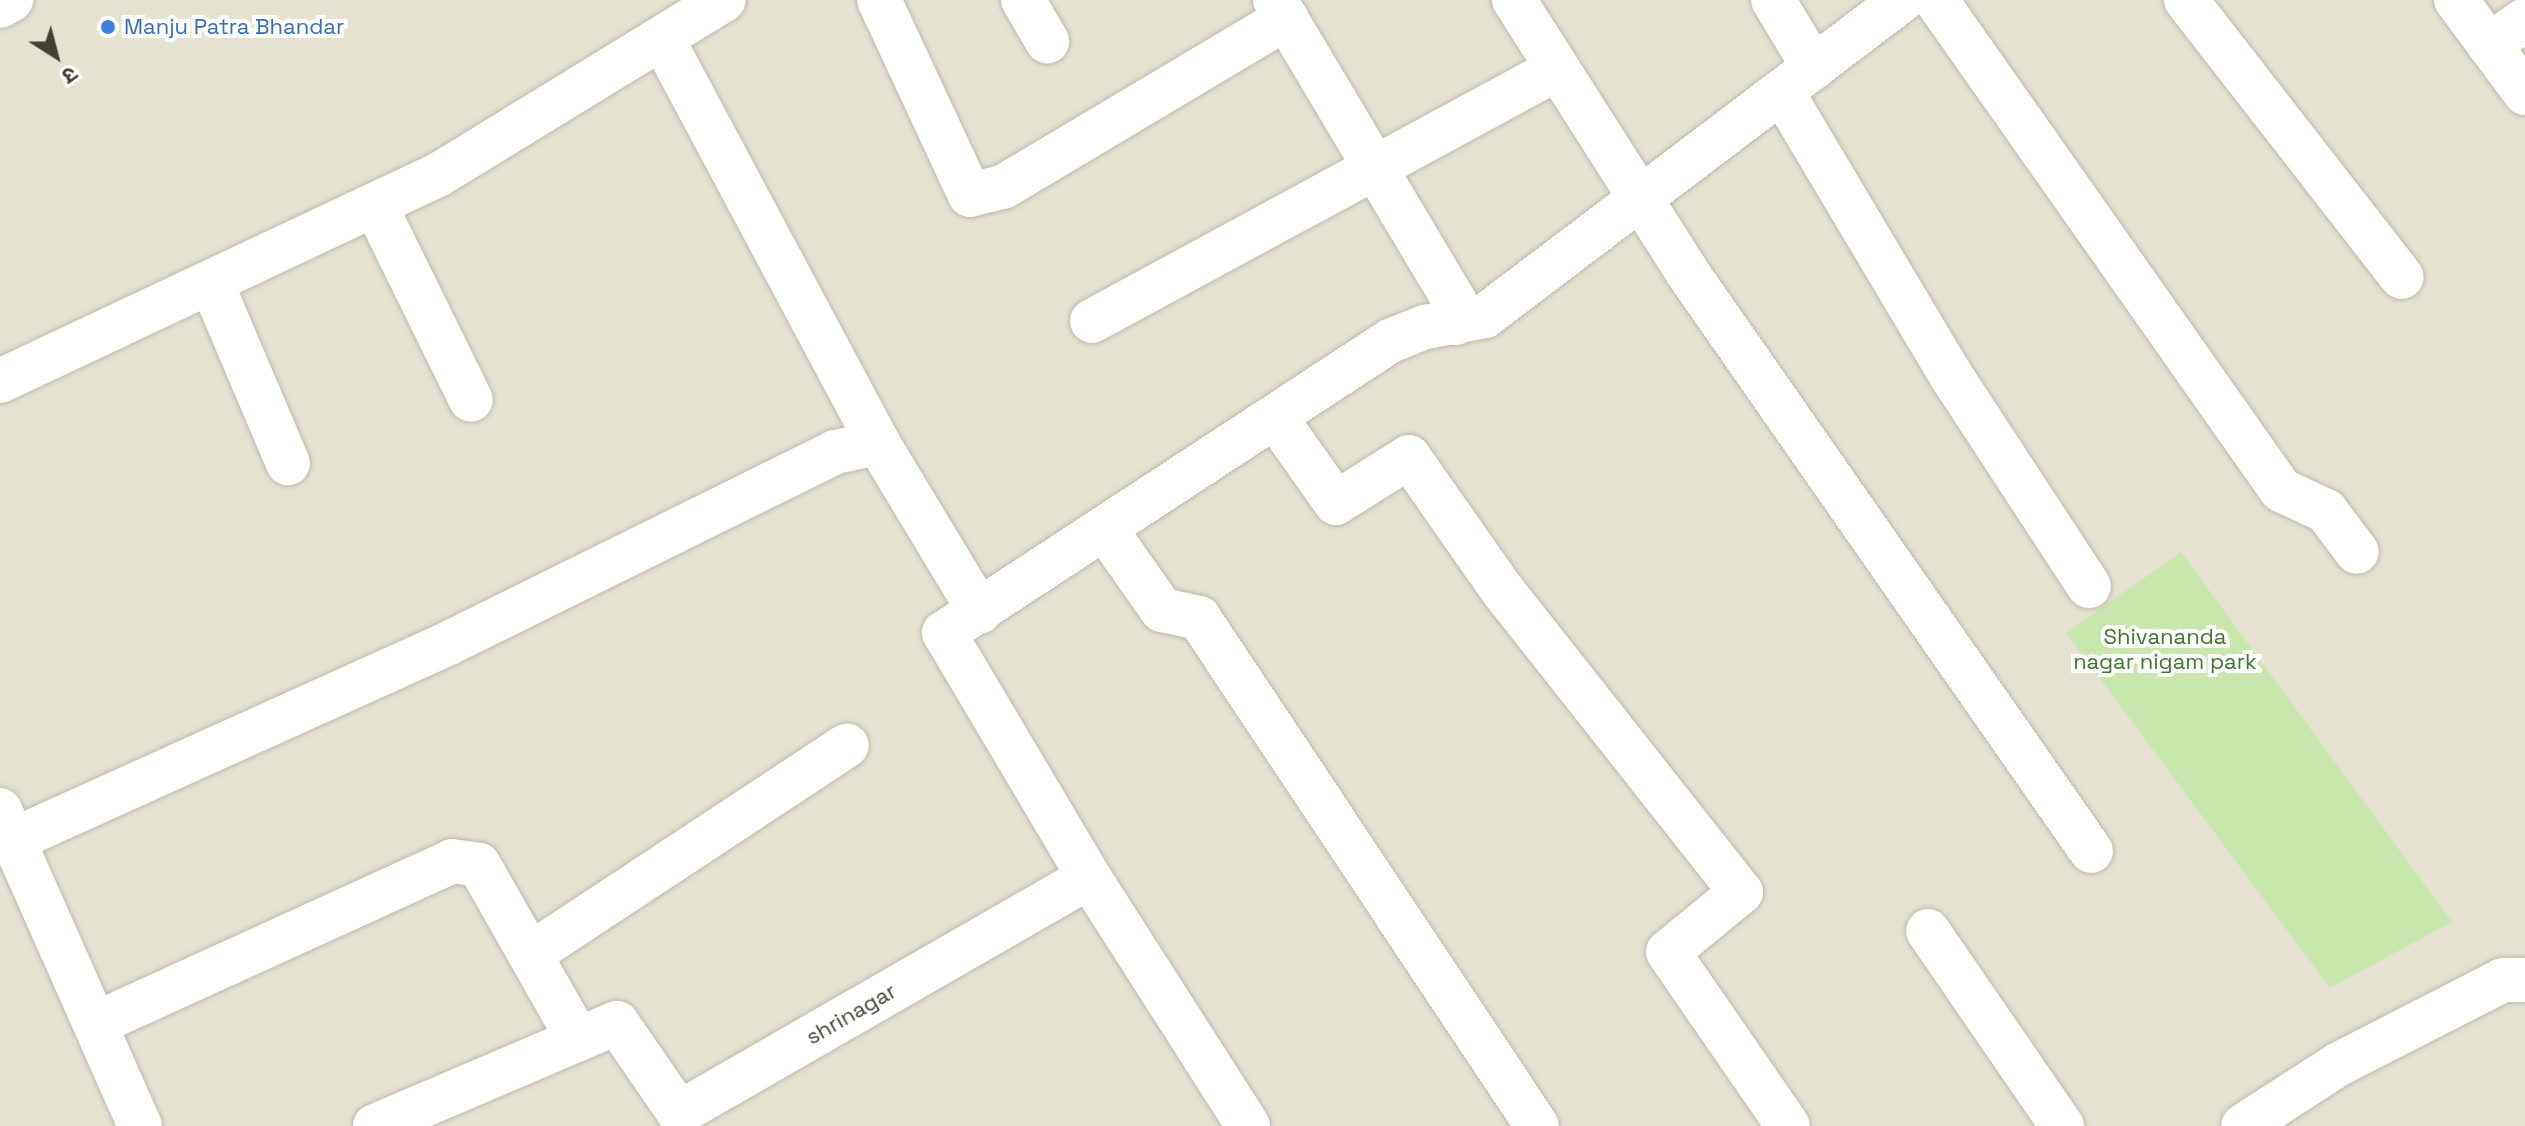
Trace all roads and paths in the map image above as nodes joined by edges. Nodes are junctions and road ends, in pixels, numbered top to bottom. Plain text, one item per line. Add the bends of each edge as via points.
1 (11, 0) edge
2 (724, 0) edge
3 (879, 0) edge
4 (1023, 0) edge
5 (1514, 0) edge
6 (1773, 0) edge
7 (1902, 0) edge
8 (1936, 0) edge
9 (2186, 0) edge
10 (2456, 0) edge
11 (0, 6) edge
12 (1281, 9) edge
13 (2525, 20) edge
14 (663, 40) junction
15 (1047, 41) dead end
16 (2489, 45) junction
17 (1557, 69) junction
18 (1798, 80) junction
19 (2525, 93) edge
20 (1374, 166) junction
21 (1642, 202) junction
22 (375, 205) junction
23 (2402, 277) dead end
24 (211, 282) junction
25 (1092, 321) dead end
26 (1456, 323) junction
27 (0, 381) edge
28 (471, 400) dead end
29 (1275, 417) junction
30 (878, 443) junction
31 (288, 463) dead end
32 (1105, 529) junction
33 (2357, 552) dead end
34 (2089, 586) dead end
35 (980, 612) junction
36 (847, 745) dead end
37 (7, 825) edge
38 (2091, 851) dead end
39 (1089, 877) junction
40 (1928, 931) dead end
41 (532, 953) junction
42 (2525, 980) edge
43 (95, 1024) junction
44 (578, 1039) junction
45 (422, 1117) edge
46 (675, 1120) edge
47 (140, 1126) edge
48 (375, 1126) edge
49 (1248, 1126) edge
50 (1537, 1126) edge
51 (1788, 1126) edge
52 (2062, 1126) edge
53 (2243, 1126) edge

1 - 11 street
2 - 14 street
3 - 12 street via 970,195 1003,187
4 - 15 street
5 - 17 street
6 - 18 street
7 - 18 street
8 - 33 street via 2281,490 2326,511
9 - 23 street
10 - 16 street
12 - 20 street
13 - 16 street
14 - 22 street via 438,175
14 - 30 street
16 - 19 street
17 - 20 street
17 - 21 street
18 - 21 street
18 - 34 street via 1952,377
20 - 25 street
20 - 26 street via 1456,304
21 - 26 street via 1485,316
21 - 38 street
22 - 24 street
22 - 28 street
24 - 27 street
24 - 31 street
26 - 29 street via 1390,341
29 - 32 street
29 - 51 street via 1336,503 1409,457 1503,591 1741,892 1668,952
30 - 35 street
30 - 37 street via 835,452 449,643
32 - 35 street
32 - 50 street via 1162,610 1199,618
35 - 39 street via 944,633
36 - 41 street
37 - 43 street
39 - 46 street, shrinagar
39 - 49 street
40 - 52 street
41 - 43 street via 479,865 452,861
41 - 44 street
42 - 53 street via 2503,980 2339,1064
43 - 47 street
44 - 45 street, shrinagar
44 - 46 street, shrinagar via 617,1023
45 - 48 street, shrinagar

